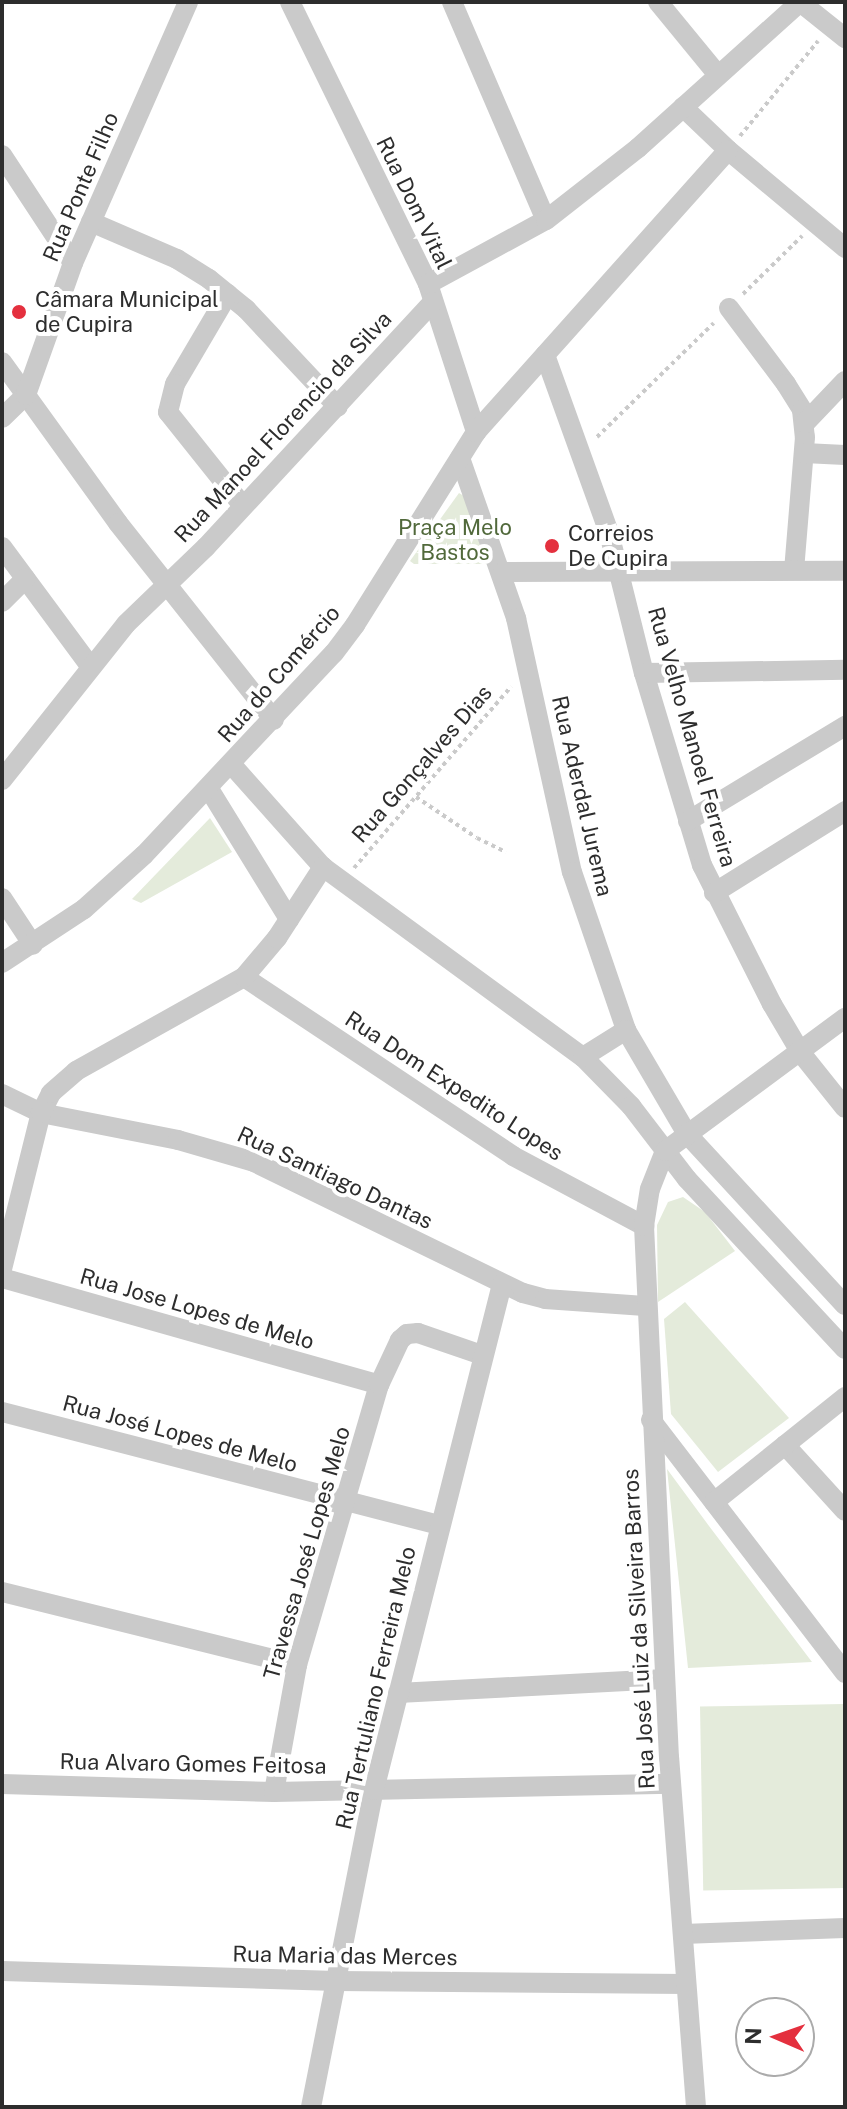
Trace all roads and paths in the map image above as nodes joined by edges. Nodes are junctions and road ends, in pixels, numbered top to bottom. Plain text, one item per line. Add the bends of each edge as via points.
1 (188, 2) edge
2 (290, 2) edge
3 (452, 2) edge
4 (658, 2) edge
5 (800, 2) edge
6 (838, 32) edge
7 (718, 75) junction
8 (683, 107) junction
9 (728, 150) junction
10 (2, 155) edge
11 (546, 220) junction
12 (91, 222) junction
13 (815, 223) junction
14 (845, 248) edge
15 (73, 263) junction
16 (430, 293) junction
17 (228, 294) junction
18 (729, 308) junction
19 (545, 355) junction
20 (2, 362) edge
21 (845, 381) edge
22 (26, 395) junction
23 (338, 407) junction
24 (2, 418) edge
25 (805, 423) junction
26 (476, 432) junction
27 (804, 453) junction
28 (580, 454) junction
29 (845, 455) edge
30 (460, 458) junction
31 (243, 506) junction
32 (2, 547) edge
33 (794, 570) junction
34 (845, 571) edge
35 (503, 572) junction
36 (621, 572) junction
37 (25, 579) junction
38 (167, 582) junction
39 (2, 602) edge
40 (90, 666) junction
41 (527, 668) junction
42 (845, 670) edge
43 (644, 673) junction
44 (274, 720) junction
45 (845, 726) edge
46 (232, 765) junction
47 (2, 780) edge
48 (209, 789) junction
49 (415, 797) junction
50 (845, 811) edge
51 (688, 821) junction
52 (506, 852) dead end
53 (323, 867) junction
54 (342, 882) junction
55 (714, 893) junction
56 (2, 898) edge
57 (289, 919) junction
58 (33, 945) junction
59 (2, 963) edge
60 (244, 977) junction
61 (845, 1018) edge
62 (626, 1030) junction
63 (801, 1053) junction
64 (583, 1057) junction
65 (2, 1094) edge
66 (845, 1108) edge
67 (41, 1113) junction
68 (687, 1134) junction
69 (665, 1151) junction
70 (644, 1226) junction
71 (2, 1269) edge
72 (2, 1278) edge
73 (502, 1284) junction
74 (845, 1305) edge
75 (645, 1306) junction
76 (845, 1349) edge
77 (482, 1355) junction
78 (379, 1385) junction
79 (845, 1397) edge
80 (2, 1412) edge
81 (651, 1420) junction
82 (785, 1445) junction
83 (345, 1502) junction
84 (714, 1502) junction
85 (845, 1511) edge
86 (439, 1525) junction
87 (2, 1592) edge
88 (297, 1665) junction
89 (845, 1673) edge
90 (665, 1679) junction
91 (398, 1693) junction
92 (2, 1784) edge
93 (671, 1784) junction
94 (374, 1790) junction
95 (274, 1792) junction
96 (845, 1928) edge
97 (683, 1934) junction
98 (2, 1971) edge
99 (336, 1981) junction
100 (686, 1984) junction
101 (311, 2107) edge
102 (696, 2107) edge

1 - 12 street, Rua Ponte Filho
2 - 16 street, Rua Dom Vital
3 - 11 street
4 - 7 street
5 - 6 street
5 - 7 street, Rua Manoel Florencio da Silva
6 - 9 path
7 - 8 street, Rua Manoel Florencio da Silva
8 - 9 street
8 - 11 street, Rua Manoel Florencio da Silva
9 - 13 street
9 - 19 street, Rua do Comércio
10 - 15 street
11 - 16 street, Rua Manoel Florencio da Silva
12 - 15 street, Rua Ponte Filho
12 - 17 street via 177,259
13 - 14 street
13 - 18 path
15 - 22 street, Rua Ponte Filho
16 - 23 street, Rua Manoel Florencio da Silva
16 - 26 street, Rua Dom Vital
17 - 23 street
17 - 31 street via 175,384 168,412
18 - 25 street via 786,384
18 - 28 path
19 - 26 street, Rua do Comércio
19 - 28 street, Rua Velho Manoel Ferreira
20 - 22 street
21 - 25 street
22 - 24 street
22 - 38 street
23 - 31 street, Rua Manoel Florencio da Silva
25 - 27 street
26 - 30 street, Rua do Comércio
27 - 29 street
27 - 33 street
28 - 36 street, Rua Velho Manoel Ferreira
30 - 35 street, Rua Aderdal Jurema
30 - 44 street, Rua do Comércio via 355,625
31 - 38 street, Rua Manoel Florencio da Silva
32 - 37 street
33 - 34 street
33 - 36 street
35 - 36 street
35 - 41 street, Rua Aderdal Jurema
36 - 43 street, Rua Velho Manoel Ferreira
37 - 39 street
37 - 40 street
38 - 40 street, Rua Manoel Florencio da Silva
38 - 44 street
40 - 47 street, Rua Manoel Florencio da Silva
41 - 49 path, Rua Gonçalves Dias
41 - 62 street, Rua Aderdal Jurema via 572,872
42 - 43 street
43 - 51 street, Rua Velho Manoel Ferreira
44 - 46 street, Rua do Comércio
45 - 51 street
46 - 48 street, Rua do Comércio
46 - 53 street
48 - 57 street
48 - 58 street, Rua do Comércio via 84,909
49 - 52 path
49 - 54 path, Rua Gonçalves Dias
50 - 55 street
51 - 55 street, Rua Velho Manoel Ferreira
53 - 54 street
53 - 57 street
54 - 64 street
55 - 63 street, Rua Velho Manoel Ferreira
56 - 58 street
57 - 60 street
58 - 59 street, Rua do Comércio
60 - 67 street via 76,1071 51,1093
60 - 70 street, Rua Dom Expedito Lopes via 513,1156
61 - 63 street
62 - 64 street
62 - 68 street, Rua Aderdal Jurema
63 - 66 street, Rua Velho Manoel Ferreira
63 - 68 street
64 - 69 street
65 - 67 street, Rua Santiago Dantas
67 - 71 street
67 - 73 street, Rua Santiago Dantas via 239,1157
68 - 69 street
68 - 74 street, Rua Aderdal Jurema
69 - 70 street, Rua José Luiz da Silveira Barros via 650,1189
69 - 76 street
70 - 75 street, Rua José Luiz da Silveira Barros
72 - 78 street, Rua Jose Lopes de Melo
73 - 75 street, Rua Santiago Dantas via 545,1299
73 - 77 street, Rua Tertuliano Ferreira Melo
75 - 81 street, Rua José Luiz da Silveira Barros
77 - 78 street, Travessa José Lopes Melo via 407,1334
77 - 86 street, Rua Tertuliano Ferreira Melo
78 - 83 street, Travessa José Lopes Melo
79 - 82 street
80 - 83 street, Rua José Lopes de Melo
81 - 84 street
81 - 90 street, Rua José Luiz da Silveira Barros
82 - 84 street
82 - 85 street
83 - 86 street, Rua José Lopes de Melo
83 - 88 street, Travessa José Lopes Melo
84 - 89 street
86 - 91 street, Rua Tertuliano Ferreira Melo
87 - 88 street
88 - 95 street, Travessa José Lopes Melo
90 - 91 street
90 - 93 street, Rua José Luiz da Silveira Barros
91 - 94 street, Rua Tertuliano Ferreira Melo
92 - 95 street, Rua Alvaro Gomes Feitosa
93 - 94 street, Rua Alvaro Gomes Feitosa
93 - 97 street, Rua José Luiz da Silveira Barros
94 - 95 street, Rua Alvaro Gomes Feitosa
94 - 99 street, Rua Tertuliano Ferreira Melo
96 - 97 street
97 - 100 street, Rua José Luiz da Silveira Barros
98 - 99 street, Rua Maria das Merces
99 - 100 street, Rua Maria das Merces
99 - 101 street, Rua Tertuliano Ferreira Melo
100 - 102 street, Rua José Luiz da Silveira Barros

